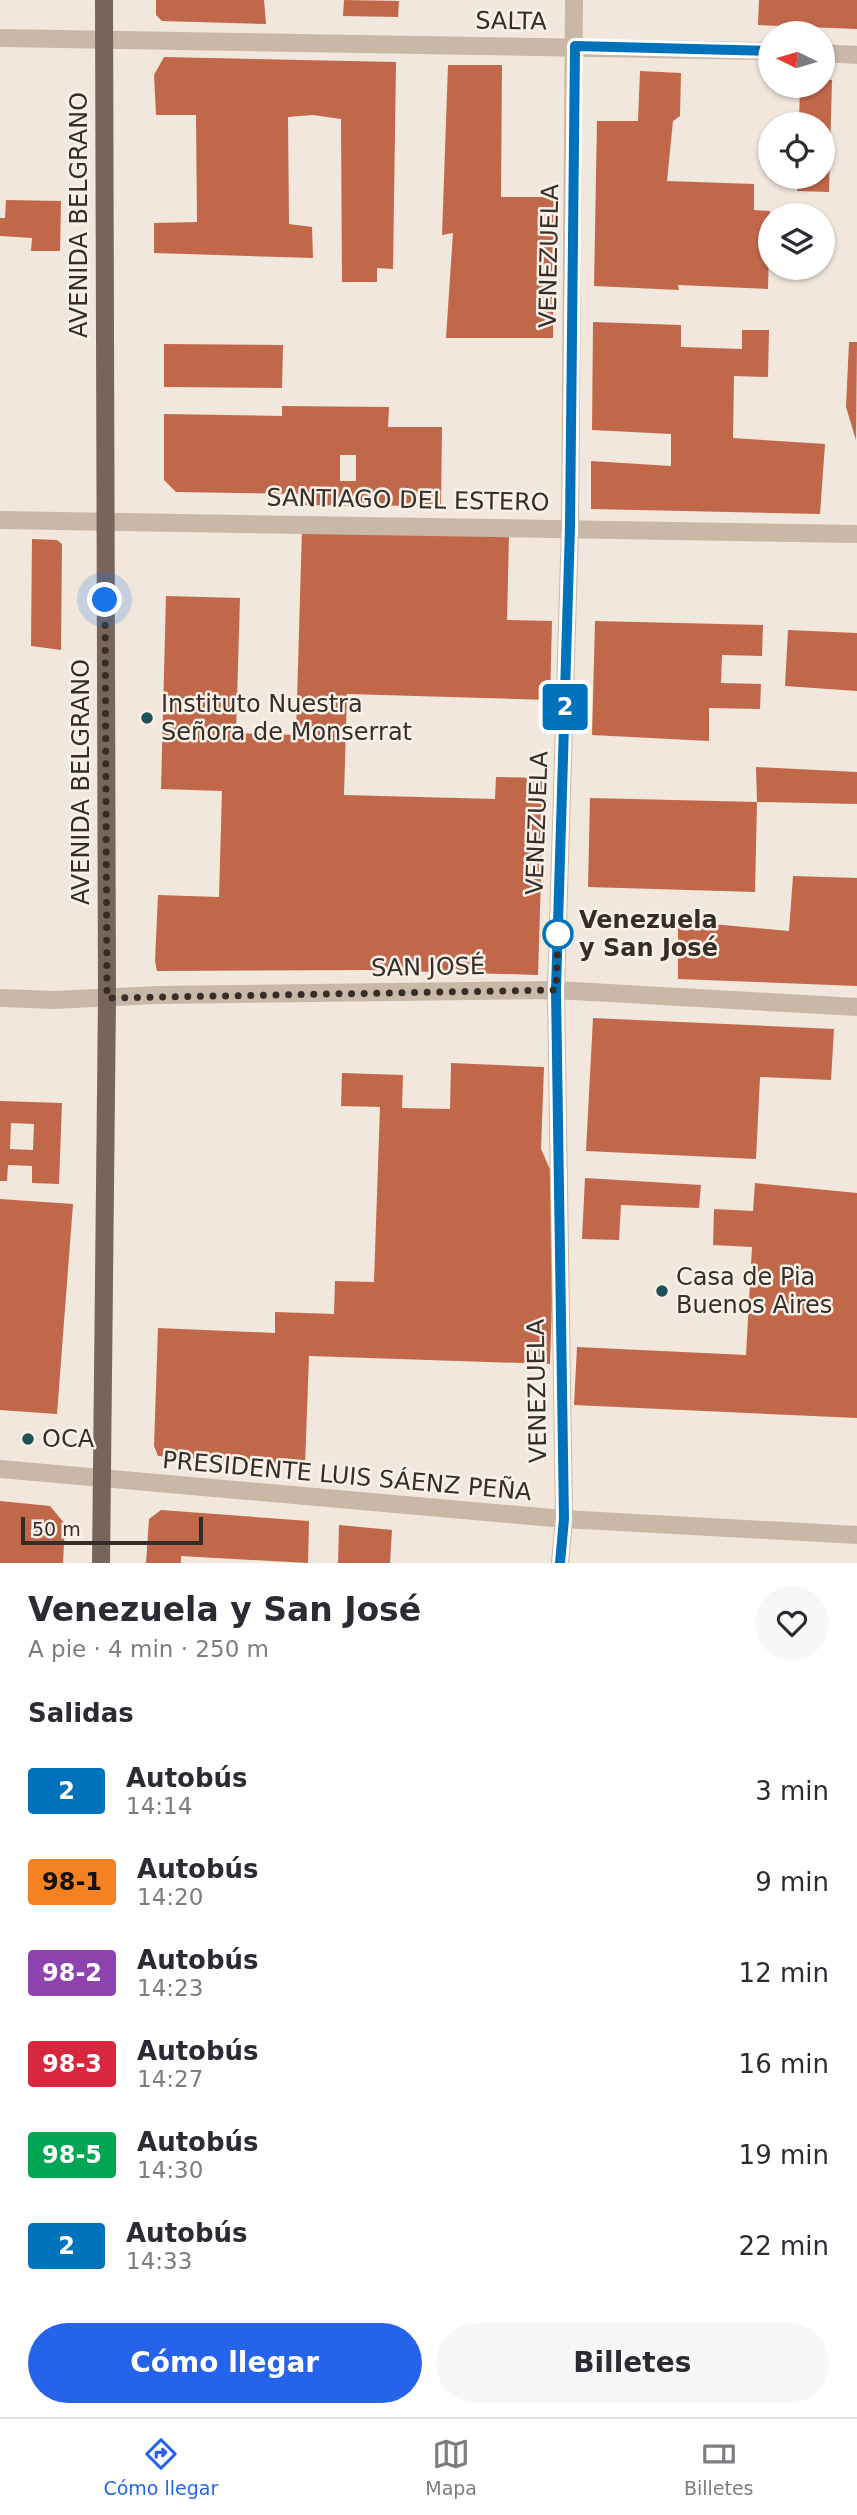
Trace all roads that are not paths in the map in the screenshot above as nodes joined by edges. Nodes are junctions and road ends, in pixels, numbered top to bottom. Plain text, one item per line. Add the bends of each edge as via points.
1 (104, 0) edge
2 (574, 0) edge
3 (0, 38) edge
4 (103, 41) junction
5 (575, 46) junction
6 (758, 51) edge
7 (835, 54) edge
8 (857, 55) edge
9 (0, 520) edge
10 (104, 520) junction
11 (570, 527) junction
12 (857, 534) edge
13 (556, 990) junction
14 (0, 998) edge
15 (107, 998) junction
16 (857, 1007) edge
17 (0, 1469) edge
18 (104, 1479) junction
19 (564, 1519) junction
20 (857, 1535) edge
21 (101, 1563) edge
22 (560, 1563) edge

1 - 4 main road, AVENIDA BELGRANO
2 - 5 street, VENEZUELA
3 - 4 street, SALTA
4 - 5 street, SALTA
4 - 10 main road, AVENIDA BELGRANO
5 - 6 street, SALTA
5 - 11 street, VENEZUELA
7 - 8 street
9 - 10 street, SANTIAGO DEL ESTERO
10 - 11 street, SANTIAGO DEL ESTERO
10 - 15 main road, AVENIDA BELGRANO
11 - 12 street, SANTIAGO DEL ESTERO
11 - 13 street, VENEZUELA
13 - 15 street, SAN JOSÉ
13 - 16 street, SAN JOSÉ
13 - 19 street, VENEZUELA
14 - 15 street, SAN JOSÉ
15 - 18 main road, AVENIDA BELGRANO
17 - 18 street, PRESIDENTE LUIS SÁENZ PEÑA
18 - 19 street, PRESIDENTE LUIS SÁENZ PEÑA
18 - 21 main road, AVENIDA BELGRANO
19 - 20 street, PRESIDENTE LUIS SÁENZ PEÑA
19 - 22 street, VENEZUELA

